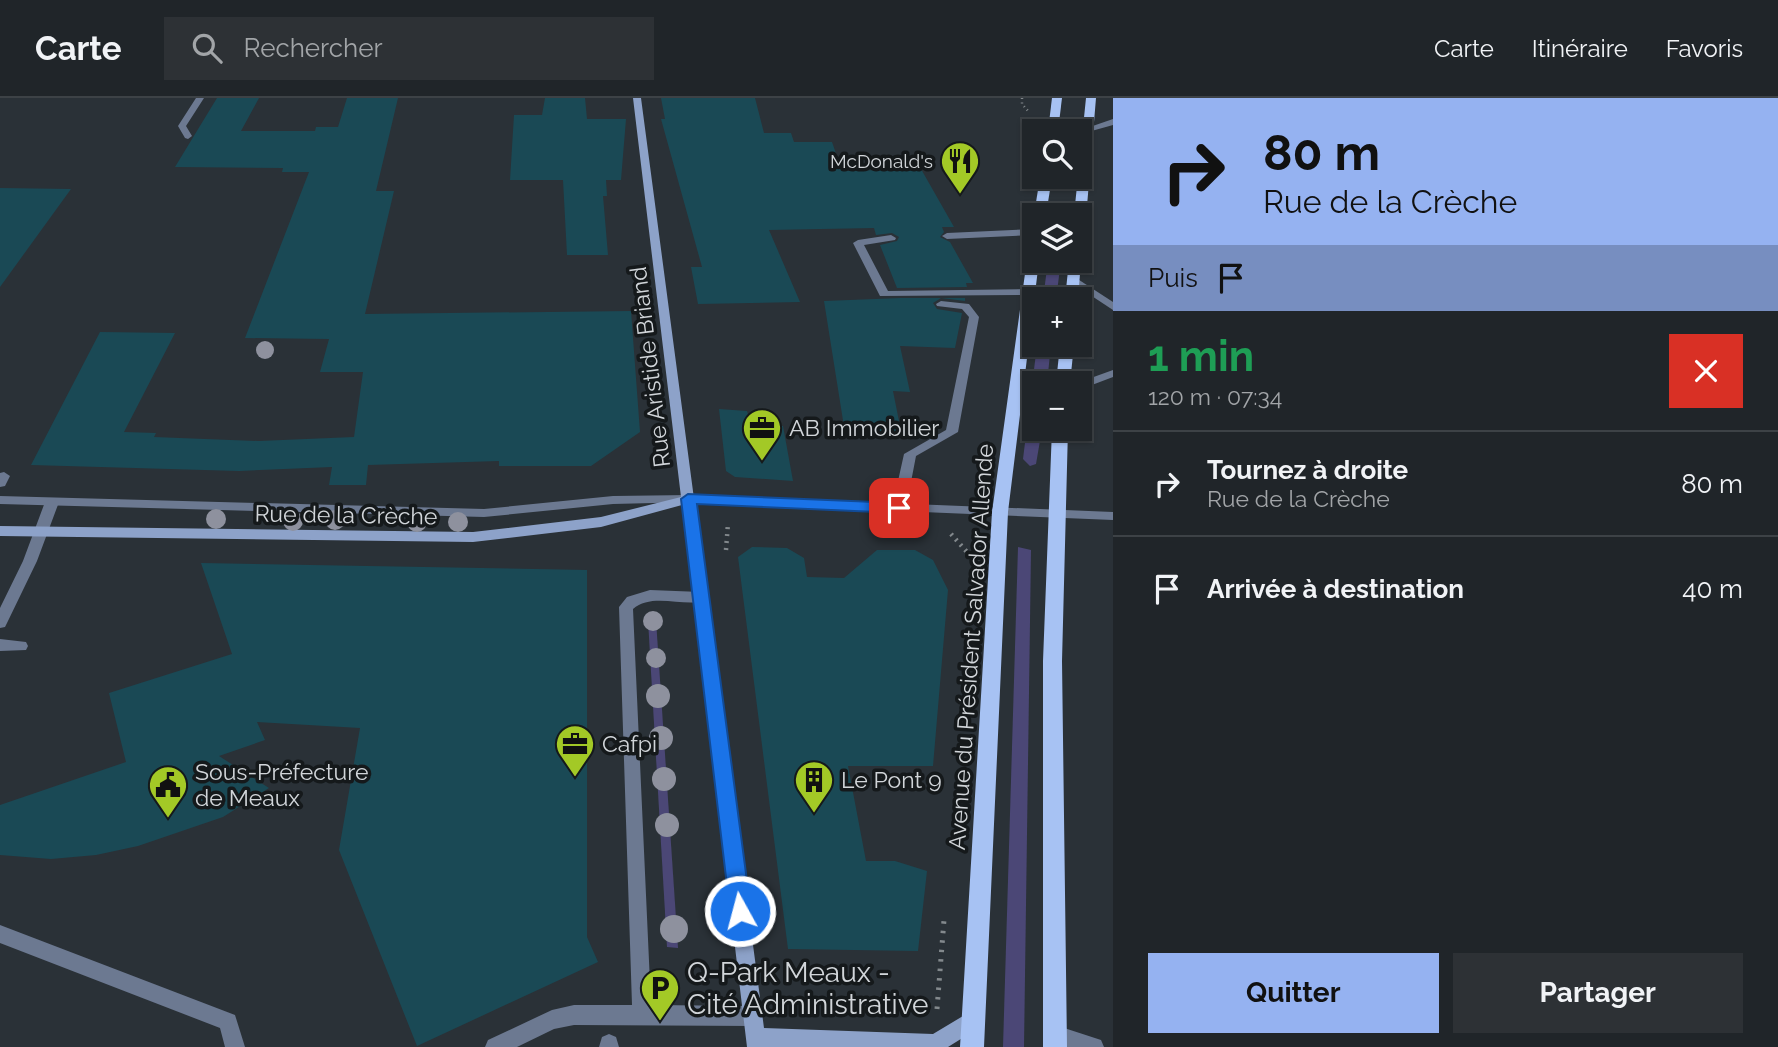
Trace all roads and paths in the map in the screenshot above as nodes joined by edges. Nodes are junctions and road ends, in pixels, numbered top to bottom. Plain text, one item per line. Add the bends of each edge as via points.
1 (200, 98) edge
2 (637, 98) edge
3 (1057, 98) edge
4 (1090, 99) edge
5 (1054, 119) edge
6 (1088, 119) edge
7 (1113, 121) edge
8 (1092, 127) edge
9 (188, 136) dead end
10 (1022, 233) edge
11 (947, 236) dead end
12 (891, 238) dead end
13 (1074, 273) edge
14 (1073, 279) junction
15 (1072, 287) edge
16 (1022, 292) edge
17 (941, 304) dead end
18 (1113, 307) edge
19 (1022, 339) edge
20 (1113, 373) edge
21 (1092, 381) edge
22 (1059, 441) edge
23 (688, 499) junction
24 (0, 500) edge
25 (52, 502) junction
26 (899, 508) junction
27 (1000, 512) junction
28 (1054, 512) junction
29 (1113, 516) edge
30 (0, 531) edge
31 (38, 533) junction
32 (701, 597) junction
33 (0, 623) edge
34 (0, 645) edge
35 (21, 646) dead end
36 (0, 934) edge
37 (642, 1014) junction
38 (753, 1016) junction
39 (973, 1020) junction
40 (1055, 1041) edge
41 (757, 1042) edge
42 (235, 1047) edge
43 (495, 1047) edge
44 (972, 1047) edge
45 (1094, 1047) edge

1 - 9 street via 183,126
2 - 23 main road, Rue Aristide Briand
3 - 5 main road
4 - 6 main road
7 - 8 street
10 - 11 street
12 - 16 street via 858,243 884,294
13 - 14 main road
14 - 15 main road
14 - 18 street
17 - 26 street via 965,306 974,317 952,432 910,454
19 - 27 main road, Avenue du Président Salvador Allende
20 - 21 street
22 - 28 main road
23 - 25 street, Rue de la Crèche via 604,501 484,513
23 - 26 street, Rue de la Crèche
23 - 31 main road, Rue de la Crèche via 601,522 473,537
23 - 32 main road, Rue Aristide Briand
24 - 25 street, Rue de la Crèche
25 - 31 street
26 - 27 street, Rue de la Crèche
27 - 28 street, Rue de la Crèche
27 - 39 main road, Avenue du Président Salvador Allende
28 - 29 street, Rue de la Crèche
28 - 40 main road
30 - 31 main road, Rue de la Crèche
31 - 33 street via 30,561
32 - 37 street via 642,596 626,607
32 - 38 main road, Rue Aristide Briand
34 - 35 street
36 - 42 street via 228,1022
37 - 38 street
37 - 43 street via 552,1020
38 - 41 main road, Rue Aristide Briand
39 - 41 main road via 935,1044
39 - 44 main road, Avenue du Président Salvador Allende
40 - 45 street

